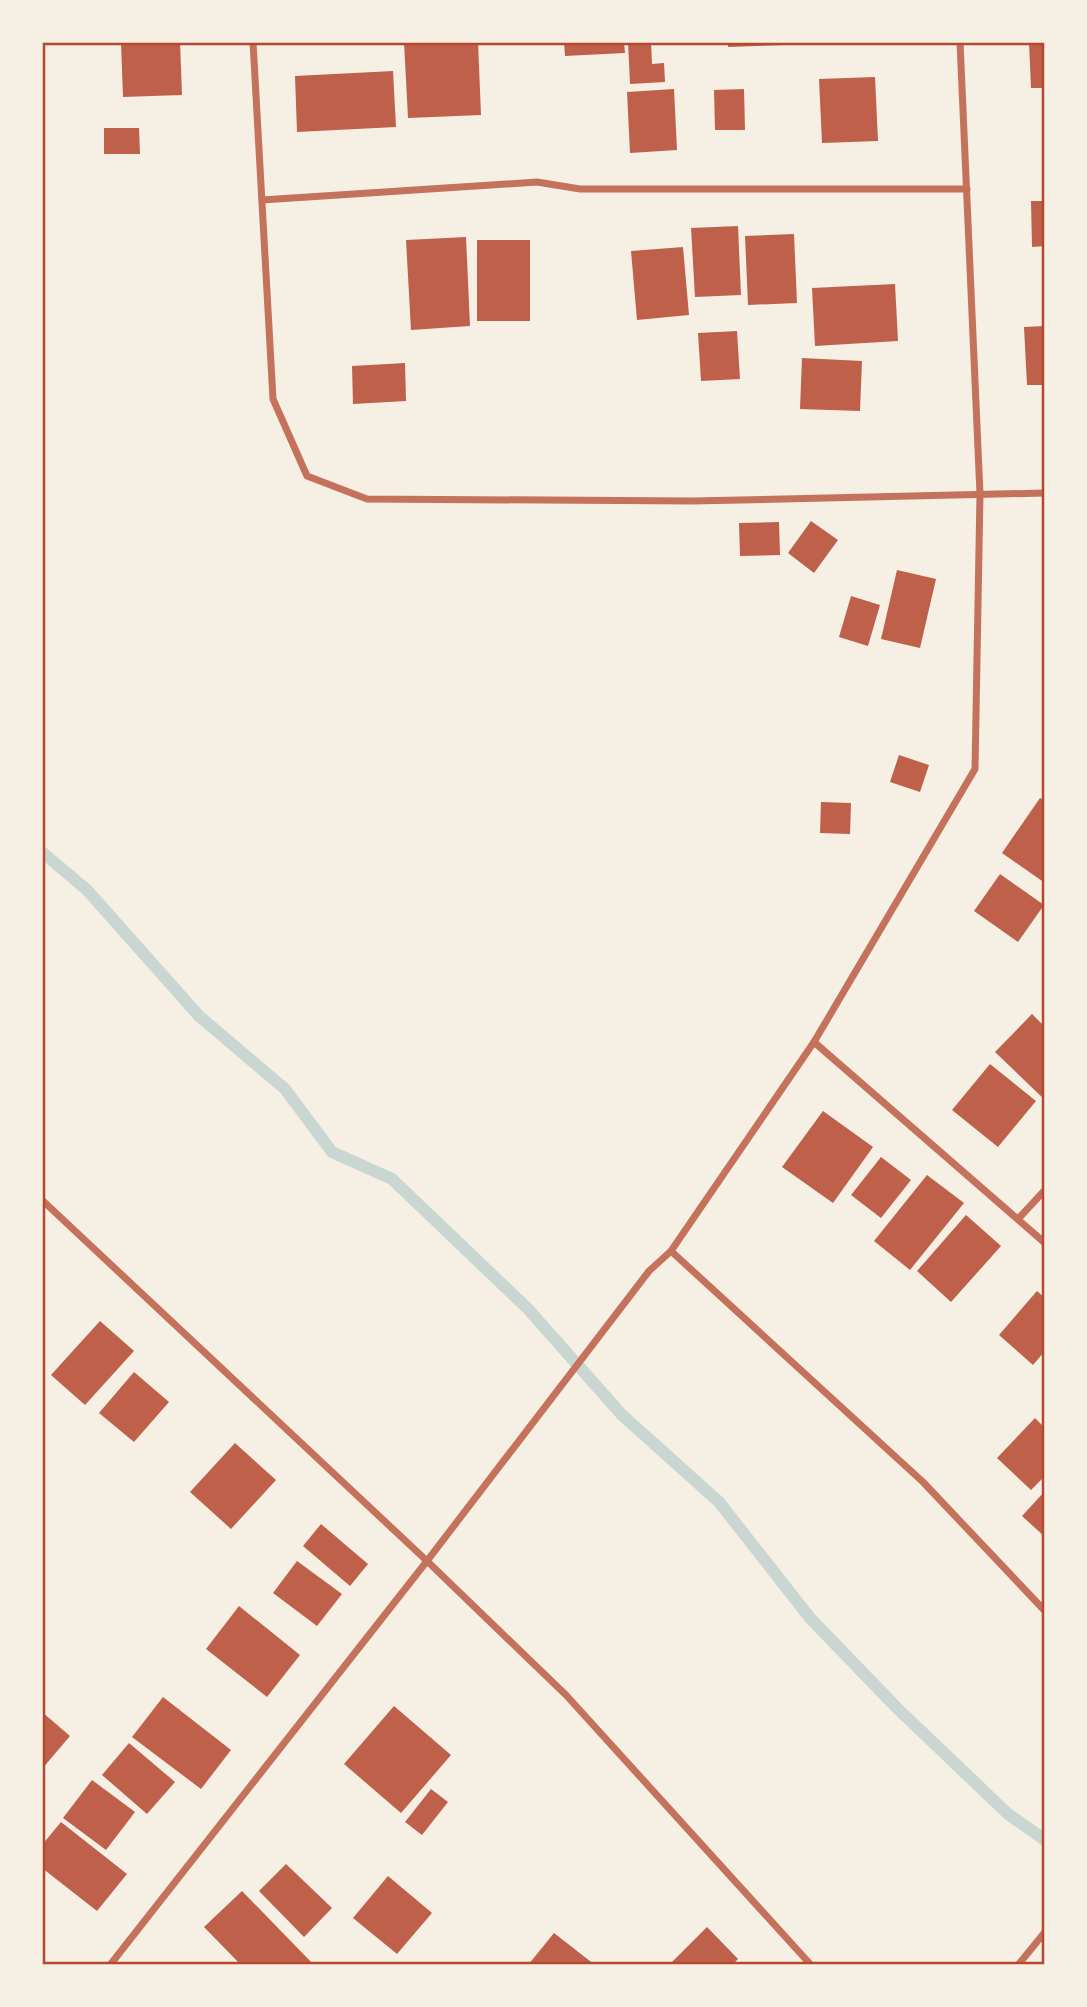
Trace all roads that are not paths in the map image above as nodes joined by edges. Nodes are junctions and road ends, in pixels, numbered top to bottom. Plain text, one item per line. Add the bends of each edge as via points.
1 (253, 42) edge
2 (960, 42) edge
3 (967, 189) junction
4 (262, 200) junction
5 (980, 494) junction
6 (1045, 494) edge
7 (814, 1042) junction
8 (1045, 1190) edge
9 (42, 1200) edge
10 (1018, 1219) junction
11 (1045, 1243) edge
12 (671, 1251) junction
13 (427, 1561) junction
14 (1045, 1611) edge
15 (1045, 1932) edge
16 (110, 1965) edge
17 (811, 1965) edge
18 (1018, 1965) edge

1 - 4 street
2 - 3 street
3 - 4 street via 580,189 537,182
3 - 5 street
4 - 5 street via 273,399 307,476 367,499 693,501
5 - 6 street
5 - 7 street via 975,769
7 - 10 street
7 - 12 street
8 - 10 street
9 - 13 street
10 - 11 street
12 - 13 street via 649,1272
12 - 14 street via 923,1482
13 - 16 street
13 - 17 street via 566,1695
15 - 18 street

